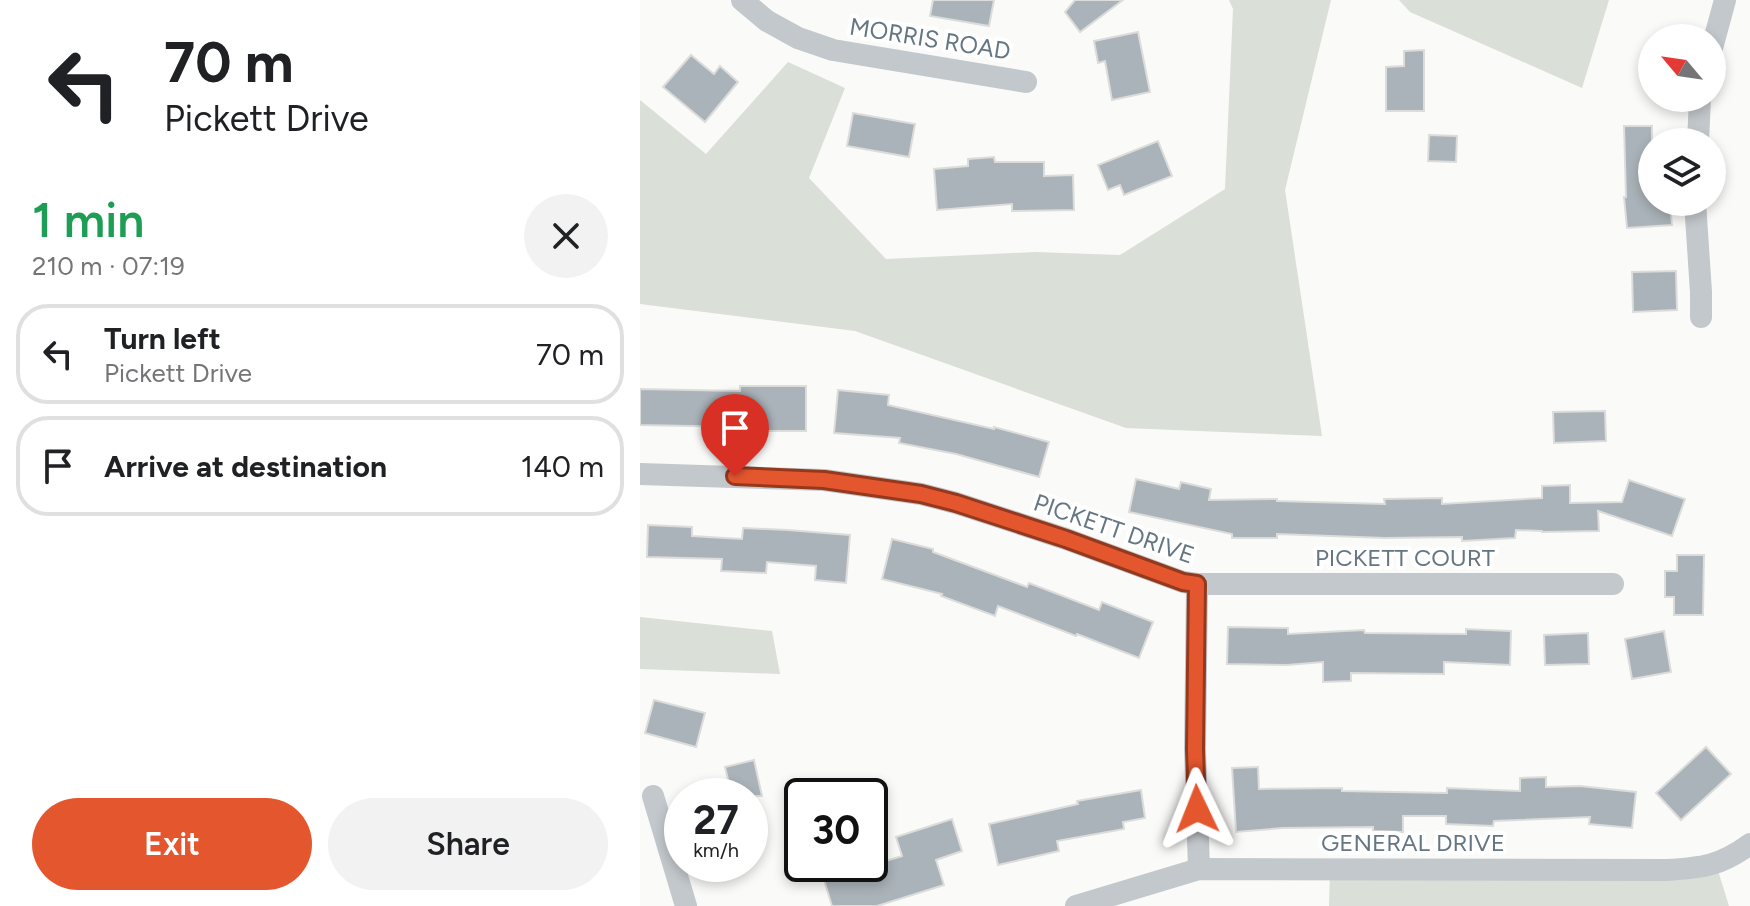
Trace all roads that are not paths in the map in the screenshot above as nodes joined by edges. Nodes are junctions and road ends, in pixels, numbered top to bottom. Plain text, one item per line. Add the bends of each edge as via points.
1 (742, 0) edge
2 (1725, 0) edge
3 (1718, 24) edge
4 (1026, 82) dead end
5 (1696, 216) edge
6 (1701, 317) dead end
7 (640, 474) edge
8 (1197, 584) junction
9 (1613, 584) dead end
10 (653, 796) dead end
11 (1750, 844) edge
12 (1199, 869) junction
13 (686, 906) edge
14 (1076, 906) edge

1 - 4 street, MORRIS ROAD via 767,21 833,50
2 - 3 street
5 - 6 street
7 - 8 street, PICKETT DRIVE via 824,480 921,494
8 - 9 street, PICKETT COURT
8 - 12 street, PICKETT DRIVE
10 - 13 street
11 - 12 street, GENERAL DRIVE via 1716,864 1677,870
12 - 14 street, GENERAL DRIVE

